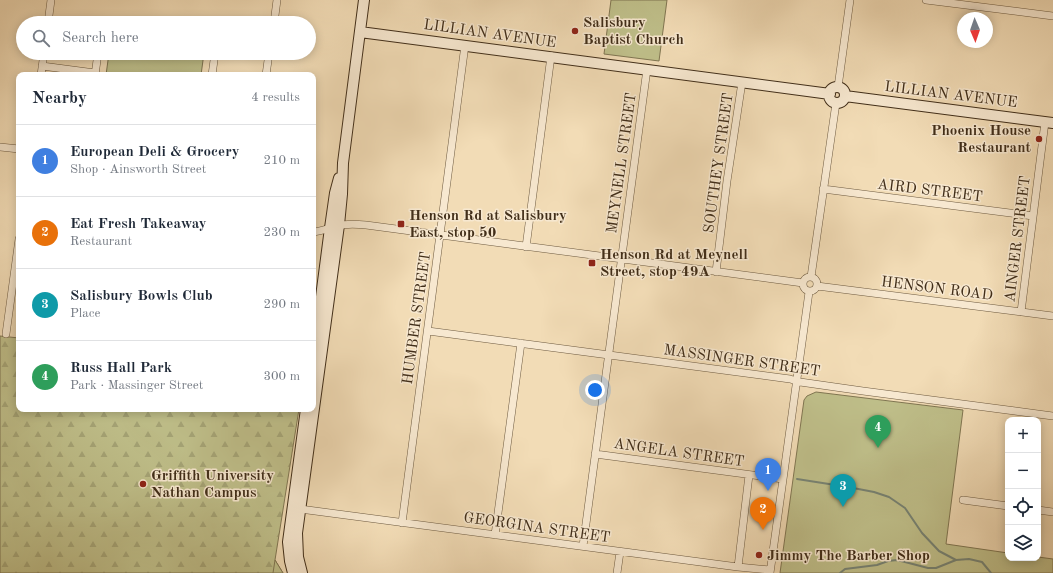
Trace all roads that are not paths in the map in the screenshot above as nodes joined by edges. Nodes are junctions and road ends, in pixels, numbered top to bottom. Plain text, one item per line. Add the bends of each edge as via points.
1 (51, 0) edge
2 (277, 0) edge
3 (364, 0) edge
4 (850, 0) edge
5 (926, 0) edge
6 (49, 16) edge
7 (275, 16) edge
8 (1053, 16) edge
9 (360, 32) junction
10 (465, 45) junction
11 (551, 56) junction
12 (43, 60) edge
13 (97, 60) edge
14 (214, 60) edge
15 (268, 60) edge
16 (42, 66) junction
17 (646, 69) junction
18 (41, 72) edge
19 (82, 72) edge
20 (95, 72) edge
21 (212, 72) edge
22 (266, 72) edge
23 (742, 82) junction
24 (834, 90) junction
25 (845, 96) junction
26 (836, 102) junction
27 (1049, 122) edge
28 (0, 147) edge
29 (16, 149) edge
30 (823, 189) junction
31 (1033, 216) junction
32 (334, 227) junction
33 (316, 232) edge
34 (440, 236) junction
35 (526, 247) junction
36 (621, 260) junction
37 (716, 272) junction
38 (811, 277) junction
39 (803, 283) junction
40 (818, 286) junction
41 (16, 290) edge
42 (809, 292) junction
43 (1021, 312) junction
44 (1053, 316) edge
45 (318, 326) edge
46 (428, 331) junction
47 (6, 334) dead end
48 (316, 339) edge
49 (520, 343) junction
50 (316, 346) edge
51 (608, 355) junction
52 (797, 381) junction
53 (306, 412) edge
54 (310, 412) edge
55 (1053, 416) edge
56 (595, 454) junction
57 (749, 475) junction
58 (783, 479) junction
59 (963, 500) dead end
60 (1005, 506) edge
61 (300, 509) junction
62 (1041, 510) edge
63 (1053, 512) edge
64 (402, 522) junction
65 (495, 535) junction
66 (583, 546) junction
67 (620, 552) junction
68 (738, 567) junction
69 (770, 572) edge
70 (293, 573) edge
71 (302, 573) edge
72 (617, 573) edge

1 - 6 street
2 - 7 street
3 - 9 main road
4 - 24 street
5 - 8 street
9 - 10 main road, LILLIAN AVENUE
9 - 32 main road via 343,163 342,194
10 - 11 main road, LILLIAN AVENUE
10 - 34 street, HUMBER STREET
11 - 17 main road, LILLIAN AVENUE
11 - 35 street
12 - 16 street
13 - 20 street
14 - 21 street
15 - 22 street
16 - 18 street
16 - 19 street
17 - 23 main road, LILLIAN AVENUE
17 - 36 street, MEYNELL STREET
23 - 24 main road, LILLIAN AVENUE
23 - 37 street, SOUTHEY STREET
24 - 25 main road via 844,91
24 - 26 main road via 832,100
25 - 26 main road via 843,100
25 - 27 main road, LILLIAN AVENUE
26 - 30 street
27 - 31 street, AINGER STREET
28 - 29 street
30 - 31 street, AIRD STREET
30 - 38 street
31 - 43 street, AINGER STREET
32 - 33 street
32 - 34 street via 348,224 373,226
32 - 45 main road
34 - 35 street
34 - 46 street, HUMBER STREET
35 - 36 street
36 - 37 street
36 - 51 street, MEYNELL STREET
37 - 39 street
38 - 39 street
38 - 40 street via 817,281
39 - 42 street via 805,290
40 - 42 street
40 - 43 street, HENSON ROAD
41 - 47 street
42 - 52 street
43 - 44 street, HENSON ROAD
45 - 48 main road
45 - 50 main road
46 - 49 street, MASSINGER STREET
46 - 64 street, HUMBER STREET
49 - 51 street, MASSINGER STREET
49 - 65 street
51 - 52 street, MASSINGER STREET
51 - 56 street, MEYNELL STREET
52 - 55 street, MASSINGER STREET
52 - 58 street
53 - 70 main road via 288,542
54 - 61 main road
56 - 57 street, ANGELA STREET
56 - 66 street, MEYNELL STREET
57 - 58 street, ANGELA STREET
57 - 68 street
58 - 69 street
59 - 60 street
61 - 64 street, GEORGINA STREET
61 - 71 main road via 297,545
62 - 63 street
64 - 65 street, GEORGINA STREET
65 - 66 street, GEORGINA STREET
66 - 67 street, GEORGINA STREET
67 - 68 street, GEORGINA STREET
67 - 72 street
68 - 69 street, GEORGINA STREET

